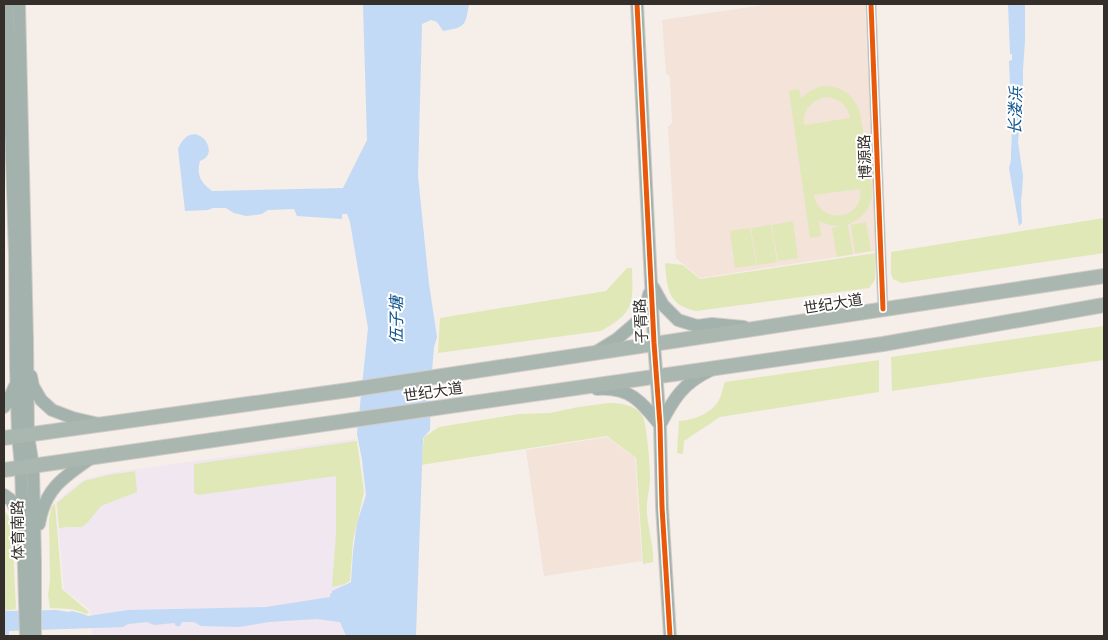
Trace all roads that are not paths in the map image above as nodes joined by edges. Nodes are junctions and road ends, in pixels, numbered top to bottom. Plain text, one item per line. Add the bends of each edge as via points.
1 (7, 4) edge
2 (19, 4) edge
3 (637, 4) edge
4 (872, 4) edge
5 (1104, 276) edge
6 (651, 285) junction
7 (1104, 305) edge
8 (883, 309) junction
9 (756, 328) junction
10 (654, 343) junction
11 (596, 352) junction
12 (27, 359) junction
13 (714, 368) junction
14 (657, 376) junction
15 (17, 382) junction
16 (566, 390) junction
17 (4, 407) edge
18 (101, 425) junction
19 (660, 425) junction
20 (23, 436) junction
21 (4, 438) edge
22 (91, 458) junction
23 (27, 467) junction
24 (4, 470) edge
25 (4, 495) edge
26 (23, 535) junction
27 (35, 544) junction
28 (30, 604) junction
29 (26, 636) edge
30 (35, 636) edge
31 (670, 636) edge

1 - 15 main road, 体育南路
2 - 12 main road, 体育南路
3 - 6 main road, 子胥路
4 - 8 street, 博源路
5 - 8 main road, 世纪大道
6 - 9 main road via 663,306 678,320 697,326 712,324
6 - 10 main road, 子胥路
6 - 11 main road via 639,320
7 - 13 main road, 世纪大道 via 883,344
8 - 9 main road, 世纪大道
9 - 10 main road, 世纪大道
10 - 11 main road, 世纪大道
10 - 14 main road, 子胥路
11 - 18 main road, 世纪大道
12 - 18 main road via 33,386 52,410
12 - 20 main road, 体育南路
13 - 14 main road, 世纪大道
13 - 19 main road via 687,384
14 - 16 main road, 世纪大道
14 - 19 main road, 子胥路
15 - 17 main road
15 - 20 main road, 体育南路
16 - 19 main road via 608,388 625,392 637,399
16 - 22 main road, 世纪大道
18 - 20 main road, 世纪大道
19 - 31 main road, 子胥路
20 - 21 main road, 世纪大道
20 - 23 main road, 体育南路
22 - 23 main road, 世纪大道
22 - 27 main road via 63,478 50,493 40,514
23 - 24 main road, 世纪大道
23 - 26 main road, 体育南路
23 - 27 main road, 体育南路
25 - 26 main road via 11,500 22,521
26 - 28 main road, 体育南路
27 - 28 main road, 体育南路
28 - 29 main road, 体育南路
28 - 30 main road, 体育南路

